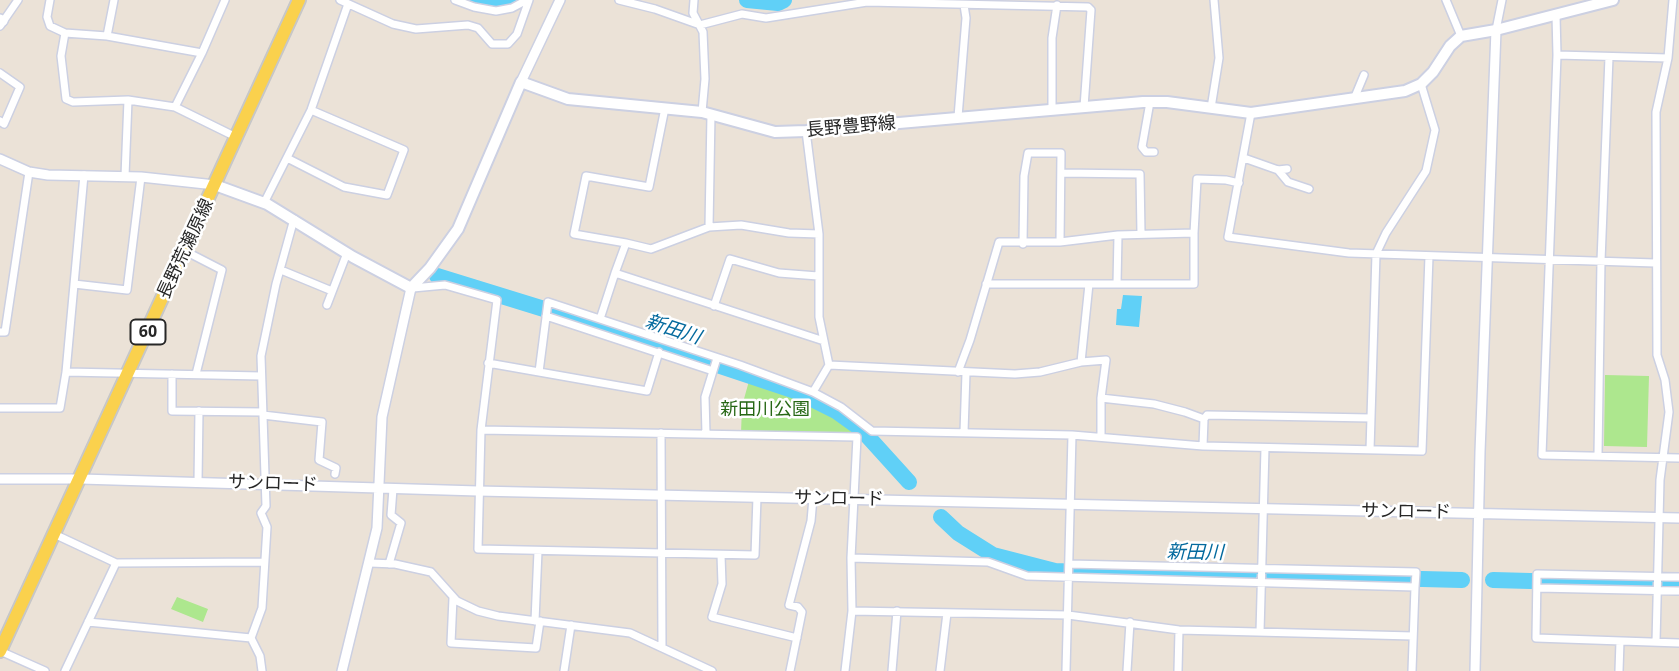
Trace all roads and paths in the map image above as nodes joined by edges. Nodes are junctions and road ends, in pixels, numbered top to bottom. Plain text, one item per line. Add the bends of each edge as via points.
1 (18, 0) edge
2 (50, 0) edge
3 (114, 0) edge
4 (225, 0) edge
5 (299, 0) edge
6 (455, 0) edge
7 (528, 0) edge
8 (560, 0) edge
9 (619, 0) edge
10 (694, 0) edge
11 (1214, 0) edge
12 (1446, 0) edge
13 (1502, 0) edge
14 (1613, 0) edge
15 (1673, 0) edge
16 (344, 2) edge
17 (1584, 4) edge
18 (964, 5) junction
19 (1057, 5) junction
20 (1556, 15) junction
21 (1, 22) edge
22 (700, 24) junction
23 (1496, 30) junction
24 (65, 33) junction
25 (107, 36) junction
26 (1461, 36) junction
27 (202, 53) junction
28 (1557, 55) junction
29 (1609, 57) junction
30 (1668, 58) junction
31 (0, 73) edge
32 (1364, 75) dead end
33 (521, 82) junction
34 (1421, 84) junction
35 (1354, 99) junction
36 (128, 100) junction
37 (1150, 102) junction
38 (175, 107) junction
39 (1084, 107) junction
40 (665, 108) junction
41 (1211, 108) junction
42 (311, 110) junction
43 (1052, 110) junction
44 (706, 113) junction
45 (1251, 113) junction
46 (958, 117) junction
47 (0, 121) edge
48 (806, 131) junction
49 (236, 137) junction
50 (1154, 152) dead end
51 (287, 158) junction
52 (1244, 158) junction
53 (0, 159) edge
54 (1287, 169) dead end
55 (1278, 170) junction
56 (29, 172) junction
57 (1061, 173) junction
58 (84, 175) junction
59 (125, 176) junction
60 (141, 177) junction
61 (1239, 183) junction
62 (215, 185) junction
63 (1309, 190) dead end
64 (264, 203) junction
65 (294, 219) junction
66 (709, 227) junction
67 (1194, 233) junction
68 (819, 234) junction
69 (1118, 234) junction
70 (1141, 234) junction
71 (1060, 242) junction
72 (626, 243) junction
73 (1023, 244) junction
74 (185, 251) junction
75 (347, 253) junction
76 (1376, 254) junction
77 (1429, 256) junction
78 (1488, 256) junction
79 (1548, 259) junction
80 (1601, 261) junction
81 (1655, 263) junction
82 (281, 270) junction
83 (615, 273) junction
84 (818, 276) junction
85 (74, 284) junction
86 (1089, 284) junction
87 (1117, 284) junction
88 (986, 285) junction
89 (411, 288) junction
90 (332, 291) junction
91 (327, 305) dead end
92 (714, 306) junction
93 (546, 316) junction
94 (600, 319) junction
95 (0, 332) edge
96 (824, 341) junction
97 (659, 352) junction
98 (1081, 362) junction
99 (488, 363) junction
100 (715, 364) junction
101 (829, 365) junction
102 (66, 372) junction
103 (539, 372) junction
104 (962, 372) junction
105 (129, 373) junction
106 (172, 374) junction
107 (196, 374) junction
108 (261, 376) junction
109 (813, 392) junction
110 (1101, 398) junction
111 (0, 408) edge
112 (199, 411) junction
113 (263, 413) junction
114 (1371, 418) junction
115 (1204, 419) junction
116 (481, 430) junction
117 (964, 432) junction
118 (661, 433) junction
119 (706, 434) junction
120 (1072, 435) junction
121 (1101, 436) junction
122 (1203, 446) junction
123 (1265, 448) junction
124 (1370, 450) junction
125 (1598, 455) junction
126 (1664, 457) junction
127 (1679, 458) edge
128 (335, 474) dead end
129 (0, 479) edge
130 (81, 479) junction
131 (198, 482) junction
132 (266, 483) junction
133 (379, 488) junction
134 (393, 489) junction
135 (478, 491) junction
136 (662, 494) junction
137 (757, 497) junction
138 (813, 498) junction
139 (855, 499) junction
140 (1071, 504) junction
141 (1264, 509) junction
142 (1479, 514) junction
143 (1659, 518) junction
144 (1679, 518) edge
145 (54, 534) junction
146 (538, 551) junction
147 (662, 553) junction
148 (721, 555) junction
149 (851, 558) junction
150 (264, 562) junction
151 (116, 563) junction
152 (370, 563) junction
153 (389, 564) junction
154 (1069, 570) junction
155 (1262, 574) junction
156 (1679, 577) edge
157 (1415, 582) junction
158 (1537, 583) junction
159 (1656, 584) junction
160 (1679, 591) edge
161 (453, 597) junction
162 (852, 611) junction
163 (897, 611) junction
164 (947, 613) junction
165 (1068, 615) junction
166 (538, 621) junction
167 (88, 622) junction
168 (1130, 622) junction
169 (571, 625) junction
170 (1179, 630) junction
171 (1260, 632) junction
172 (1413, 636) junction
173 (251, 638) junction
174 (797, 638) junction
175 (1620, 641) junction
176 (1656, 642) junction
177 (1679, 643) edge
178 (662, 646) junction
179 (0, 651) edge
180 (45, 671) edge
181 (65, 671) edge
182 (262, 671) edge
183 (342, 671) edge
184 (564, 671) edge
185 (712, 671) edge
186 (790, 671) edge
187 (845, 671) edge
188 (892, 671) edge
189 (940, 671) edge
190 (1066, 671) edge
191 (1127, 671) edge
192 (1178, 671) edge
193 (1412, 671) edge
194 (1475, 671) edge
195 (1619, 671) edge

1 - 21 street
2 - 24 street via 50,26
3 - 25 street
4 - 27 street
5 - 49 main road, 長野荒瀬原線 / 60
6 - 7 street via 496,11
7 - 16 street via 517,34 508,44 492,44 478,28 468,25 416,29 393,24
8 - 33 street
9 - 22 street
10 - 22 street
11 - 41 street via 1219,58
12 - 26 street
13 - 23 street
14 - 17 main road
15 - 30 street
16 - 42 street
17 - 20 main road
18 - 19 street
18 - 22 street via 867,2 766,18 742,14
18 - 46 street
19 - 39 street via 1091,10
19 - 43 street
20 - 23 main road
20 - 28 street
22 - 44 street
23 - 26 main road
23 - 78 street
24 - 25 street
24 - 36 street via 61,56 66,99
25 - 27 street
26 - 34 main road
27 - 38 street
28 - 29 street
28 - 79 street
29 - 30 street
29 - 80 street
30 - 81 street via 1656,112
31 - 47 street via 20,87 4,124
32 - 35 street
33 - 40 main road, 長野豊野線 via 568,99
33 - 89 main road via 458,229
34 - 35 main road, 長野豊野線
34 - 76 street via 1435,130 1426,171
35 - 45 main road, 長野豊野線
36 - 38 street
36 - 59 street
37 - 39 main road, 長野豊野線
37 - 41 main road, 長野豊野線
37 - 50 street via 1142,147
38 - 49 street
39 - 43 main road, 長野豊野線
40 - 44 main road, 長野豊野線
40 - 72 street via 649,187 586,176 574,234
41 - 45 main road, 長野豊野線
42 - 51 street
42 - 51 street via 404,150 387,195 344,187
43 - 46 main road, 長野豊野線
44 - 48 main road, 長野豊野線 via 775,132
44 - 66 street
45 - 52 street
46 - 48 main road, 長野豊野線
48 - 68 street
49 - 62 main road, 長野荒瀬原線 / 60
51 - 64 street
52 - 55 street
52 - 61 street
53 - 56 street
54 - 55 street
55 - 63 street via 1288,182
56 - 58 street
56 - 95 street via 5,332
57 - 70 street via 1140,174
57 - 71 street
57 - 73 street via 1061,153 1028,153
58 - 59 street
58 - 85 street
59 - 60 street
60 - 62 street
60 - 85 street via 127,290
61 - 67 street via 1196,179
61 - 76 street via 1228,237
62 - 64 main road
62 - 74 main road, 長野荒瀬原線 / 60
64 - 65 main road
65 - 75 main road
65 - 82 street
66 - 68 street via 741,225
66 - 72 street via 651,248
67 - 70 street
67 - 87 street via 1194,284
68 - 84 street
69 - 70 street
69 - 71 street
69 - 87 street
71 - 73 street
72 - 83 street
73 - 88 street via 999,242
74 - 105 main road, 長野荒瀬原線 / 60
74 - 107 street via 222,270
75 - 89 main road
75 - 90 street
76 - 77 street
76 - 114 street
77 - 78 street
77 - 124 street via 1422,452
78 - 79 street
78 - 142 street
79 - 80 street
79 - 125 street via 1542,455
80 - 81 street
80 - 125 street
81 - 126 street via 1657,355 1669,412
82 - 90 street
82 - 108 street via 261,356
83 - 92 street
83 - 94 street
84 - 92 street via 779,274 730,259
84 - 96 street
85 - 102 street
86 - 87 street
86 - 88 street
86 - 98 street
88 - 104 street
89 - 99 street via 445,285 497,300
89 - 133 street via 382,417
90 - 91 street
92 - 96 street
93 - 94 street via 548,302
93 - 97 street
93 - 103 street
94 - 100 street
96 - 101 street
97 - 100 street
97 - 103 street via 647,391
98 - 104 street via 1040,372
98 - 110 street via 1106,360
99 - 103 street
99 - 116 street
100 - 109 street
100 - 119 street via 705,397
101 - 104 street
101 - 109 street
102 - 105 street
102 - 111 street via 60,408
104 - 117 street
105 - 106 street
105 - 130 main road, 長野荒瀬原線 / 60
106 - 107 street
106 - 112 street via 172,411
107 - 108 street
108 - 113 street
109 - 117 street via 872,431
110 - 115 street via 1154,404
110 - 121 street
112 - 113 street
112 - 131 street
113 - 128 street via 322,422 319,460 336,468
113 - 132 street
114 - 115 street via 1207,415
114 - 124 street
115 - 122 street
116 - 118 street
116 - 135 street
117 - 120 street
118 - 119 street
118 - 136 street
119 - 139 street via 857,437
120 - 121 street
120 - 140 street
121 - 122 street
122 - 123 street
123 - 124 street
123 - 141 street
125 - 126 street
126 - 127 street
126 - 143 street
129 - 130 street, サンロード
130 - 131 street, サンロード
130 - 145 main road, 長野荒瀬原線 / 60
131 - 132 street, サンロード
132 - 133 street, サンロード
132 - 150 street via 266,506 261,513 267,527
133 - 134 street, サンロード
133 - 152 street
134 - 135 street, サンロード
134 - 153 street via 391,515 399,520 400,530
135 - 136 street, サンロード
135 - 146 street via 478,549
136 - 137 street, サンロード
136 - 147 street
137 - 138 street, サンロード
137 - 148 street via 755,555
138 - 139 street, サンロード
138 - 174 street via 789,605 802,612
139 - 140 street, サンロード
139 - 149 street
140 - 141 street, サンロード
140 - 154 street
141 - 142 street, サンロード
141 - 155 street
142 - 143 street, サンロード
142 - 194 street
143 - 144 street, サンロード
143 - 159 street
145 - 151 street
145 - 179 main road, 長野荒瀬原線 / 60
146 - 147 street
146 - 166 street
147 - 148 street
147 - 178 street
148 - 174 street via 722,584 712,617
149 - 154 street via 988,562 1027,576
149 - 162 street
150 - 151 street
150 - 173 street via 262,608
151 - 167 street
152 - 153 street
152 - 183 street
153 - 161 street via 431,572
154 - 155 street
154 - 155 street
154 - 165 street
155 - 157 street
155 - 157 street via 1416,572
155 - 171 street
156 - 159 street
157 - 172 street
158 - 159 street
158 - 159 street via 1537,574
158 - 175 street via 1536,638
159 - 160 street
159 - 176 street
161 - 166 street via 478,611
161 - 166 street via 451,643 536,648
162 - 163 street
162 - 187 street
163 - 164 street
163 - 188 street
164 - 165 street
164 - 189 street
165 - 168 street
165 - 190 street
166 - 169 street
167 - 173 street
167 - 181 street
168 - 170 street
168 - 191 street
169 - 178 street via 630,633
169 - 184 street
170 - 171 street
170 - 192 street
171 - 172 street
172 - 193 street
173 - 182 street
174 - 186 street
175 - 176 street
175 - 195 street
176 - 177 street
178 - 185 street
179 - 180 street

